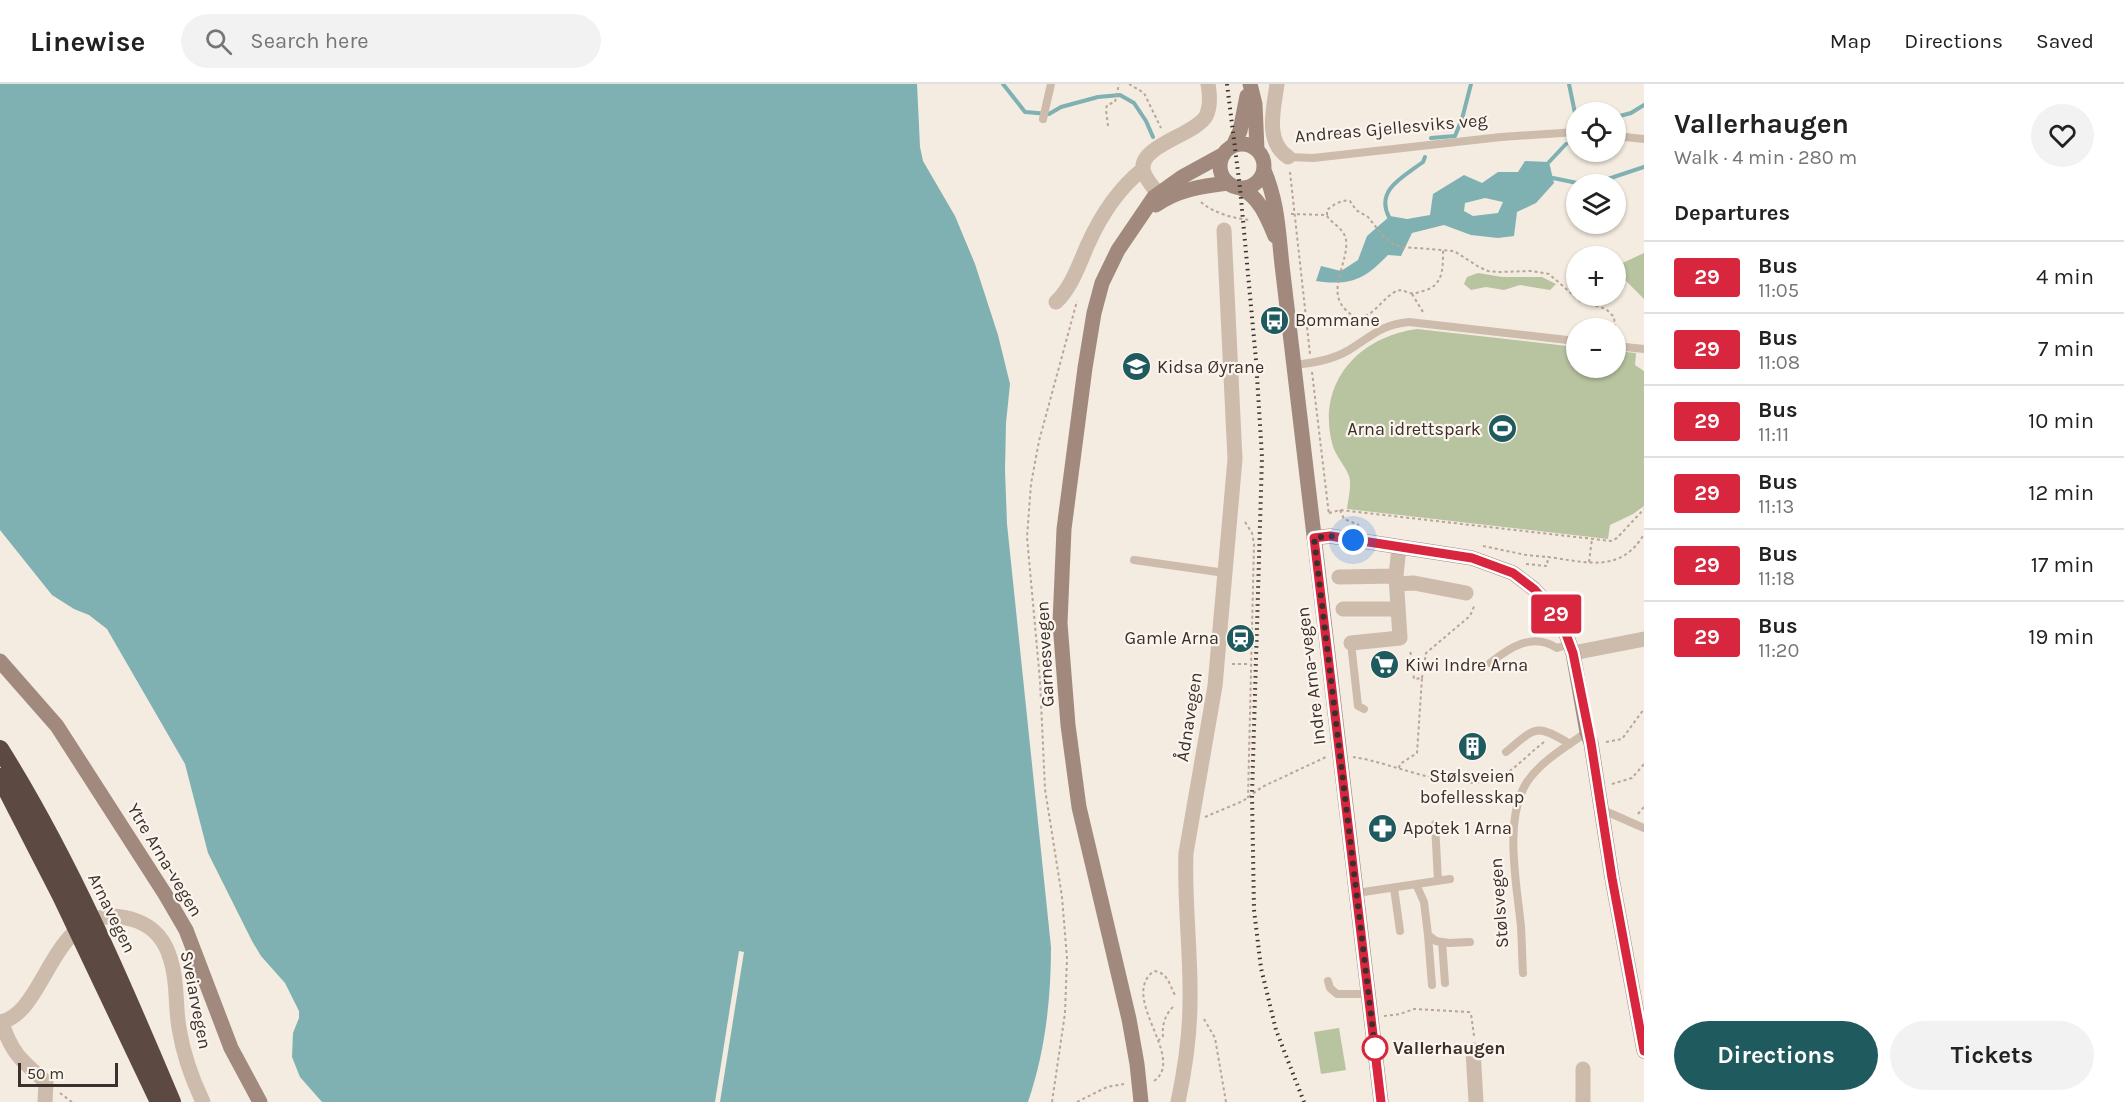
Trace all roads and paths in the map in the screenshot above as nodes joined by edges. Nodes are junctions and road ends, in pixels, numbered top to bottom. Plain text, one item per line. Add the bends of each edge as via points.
1 (1051, 84) edge
2 (1119, 84) edge
3 (1129, 84) edge
4 (1208, 84) edge
5 (1250, 84) edge
6 (1277, 84) edge
7 (1042, 119) dead end
8 (1108, 126) dead end
9 (1566, 133) edge
10 (1626, 137) edge
11 (1644, 139) edge
12 (1167, 143) junction
13 (1228, 150) junction
14 (1257, 150) junction
15 (1288, 157) junction
16 (1143, 169) junction
17 (1264, 170) junction
18 (1234, 186) junction
19 (1161, 197) junction
20 (1199, 200) dead end
21 (1293, 213) junction
22 (1327, 215) junction
23 (1260, 220) dead end
24 (1224, 230) dead end
25 (1280, 245) junction
26 (1443, 250) junction
27 (1412, 294) junction
28 (1056, 302) dead end
29 (1614, 318) edge
30 (1424, 324) junction
31 (1566, 340) edge
32 (1626, 346) edge
33 (1644, 349) edge
34 (1311, 363) junction
35 (1294, 365) junction
36 (1644, 509) edge
37 (1245, 516) dead end
38 (1644, 534) edge
39 (1314, 538) junction
40 (1592, 539) junction
41 (1399, 547) junction
42 (1134, 560) dead end
43 (1589, 562) junction
44 (1527, 564) dead end
45 (1225, 573) junction
46 (1339, 577) dead end
47 (1397, 580) junction
48 (1471, 598) joint
49 (1342, 609) dead end
50 (1398, 609) junction
51 (1644, 639) edge
52 (1351, 643) joint
53 (1571, 649) junction
54 (1411, 655) dead end
55 (0, 661) edge
56 (1490, 663) dead end
57 (1217, 664) junction
58 (1250, 664) junction
59 (1422, 678) junction
60 (1364, 709) dead end
61 (1644, 709) edge
62 (1553, 734) junction
63 (1589, 738) junction
64 (1570, 744) junction
65 (0, 749) edge
66 (1506, 753) dead end
67 (1330, 757) dead end
68 (1350, 758) dead end
69 (1644, 764) edge
70 (1399, 768) junction
71 (0, 777) edge
72 (1599, 789) junction
73 (1248, 798) junction
74 (1601, 809) junction
75 (1190, 824) junction
76 (1435, 824) dead end
77 (1644, 828) edge
78 (1450, 879) dead end
79 (1438, 881) junction
80 (1416, 884) junction
81 (1394, 888) junction
82 (1357, 893) junction
83 (1400, 931) dead end
84 (1428, 935) junction
85 (1442, 942) junction
86 (1470, 942) dead end
87 (1523, 973) dead end
88 (1328, 981) dead end
89 (1445, 983) dead end
90 (1432, 985) dead end
91 (1369, 994) junction
92 (1175, 997) dead end
93 (1179, 1004) dead end
94 (1203, 1017) dead end
95 (1372, 1018) junction
96 (1, 1022) edge
97 (1158, 1041) junction
98 (1473, 1050) joint
99 (1644, 1051) edge
100 (1583, 1074) dead end
101 (1154, 1082) dead end
102 (1126, 1084) dead end
103 (45, 1102) edge
104 (159, 1102) edge
105 (172, 1102) edge
106 (203, 1102) edge
107 (260, 1102) edge
108 (1077, 1102) edge
109 (1141, 1102) edge
110 (1178, 1102) edge
111 (1226, 1102) edge
112 (1381, 1102) edge
113 (1476, 1102) edge
114 (1583, 1102) edge

1 - 7 lane
2 - 8 path via 1113,104 1107,105
3 - 12 path via 1148,99
4 - 12 street via 1209,109 1205,118
5 - 13 main road via 1245,113
5 - 14 main road
6 - 15 street, Andreas Gjellesviks veg via 1273,133 1275,144
9 - 15 lane, Andreas Gjellesviks veg via 1313,158
10 - 11 lane
12 - 16 street via 1146,157
13 - 14 main road via 1247,145
13 - 18 main road via 1220,170
13 - 19 main road, Garnesvegen via 1182,177
14 - 17 main road
15 - 21 path
16 - 19 street
16 - 28 street via 1101,216 1071,282
17 - 18 main road via 1257,182 1248,187
17 - 25 main road, Indre Arna-vegen via 1275,202
18 - 19 main road, Garnesvegen via 1193,188
18 - 25 main road, Indre Arna-vegen via 1249,192 1263,209
19 - 109 main road, Garnesvegen via 1118,250 1102,283 1094,313 1064,529 1060,623 1079,807 1129,1019
20 - 23 path via 1206,207 1243,220
21 - 22 path
21 - 34 path
22 - 26 path via 1328,209 1348,200 1393,244
22 - 27 path via 1346,237 1338,293 1341,304 1355,315 1367,315 1397,291
24 - 45 street, Ådnavegen via 1235,459
25 - 35 main road, Indre Arna-vegen
26 - 27 path via 1439,281 1428,290
26 - 29 path via 1454,251 1488,271 1549,274 1580,301 1606,309
27 - 30 path via 1424,314
30 - 31 lane
30 - 34 lane via 1390,326 1371,333 1335,357
32 - 33 lane
34 - 35 lane
34 - 40 path via 1329,514 1340,510
35 - 39 main road, Indre Arna-vegen
36 - 40 path via 1615,540
37 - 58 path via 1254,544
38 - 43 path via 1622,558
39 - 41 main road via 1330,536
39 - 82 main road, Indre Arna-vegen
40 - 43 path
41 - 47 street
41 - 53 main road via 1472,558 1513,573 1555,612
42 - 45 lane
43 - 44 path via 1548,558 1547,566
45 - 57 street, Ådnavegen
46 - 47 street
47 - 48 street
47 - 50 street
48 - 59 path via 1470,616 1424,657
49 - 50 street
50 - 52 street via 1400,638
51 - 53 street
52 - 60 lane via 1358,706
53 - 56 lane via 1528,641 1511,647
53 - 63 main road
54 - 59 path via 1414,679
55 - 107 main road, Ytre Arna-vegen via 57,726 165,894 186,930 231,1048
57 - 58 path
57 - 75 street, Ådnavegen
58 - 73 path
59 - 70 path via 1417,753
61 - 63 path via 1622,739
62 - 64 lane
62 - 66 lane via 1540,729 1530,731
62 - 70 path via 1494,779 1465,784
63 - 64 lane, Stølsvegen
63 - 72 main road
64 - 87 lane, Stølsvegen via 1542,765 1521,793 1513,864
65 - 105 highway, Arnavegen via 116,967
67 - 73 path via 1296,770
68 - 70 path
69 - 72 path via 1632,778
71 - 104 highway
72 - 74 main road
73 - 75 path
74 - 77 lane
74 - 99 main road
75 - 110 street, Ådnavegen via 1185,879 1190,1001
76 - 79 lane
78 - 79 lane
79 - 80 lane
80 - 81 lane
80 - 84 lane via 1424,902
81 - 82 lane
81 - 83 lane
82 - 91 main road, Indre Arna-vegen
84 - 85 lane
84 - 90 lane
85 - 86 lane
85 - 89 lane
88 - 91 lane via 1337,994
91 - 95 main road, Indre Arna-vegen
92 - 97 path via 1161,972 1154,971 1148,976 1144,986 1147,1012
93 - 97 path via 1167,1014 1163,1036
94 - 111 path via 1215,1038
95 - 98 path via 1414,1009 1469,1012
95 - 112 main road, Indre Arna-vegen
96 - 103 street, Sveiarvegen via 15,1053 46,1082
96 - 106 street, Sveiarvegen via 24,1009 51,961 90,922 118,918 143,923 164,943 174,969 183,1046
97 - 101 path via 1163,1070
98 - 113 street
100 - 114 street
102 - 108 path

